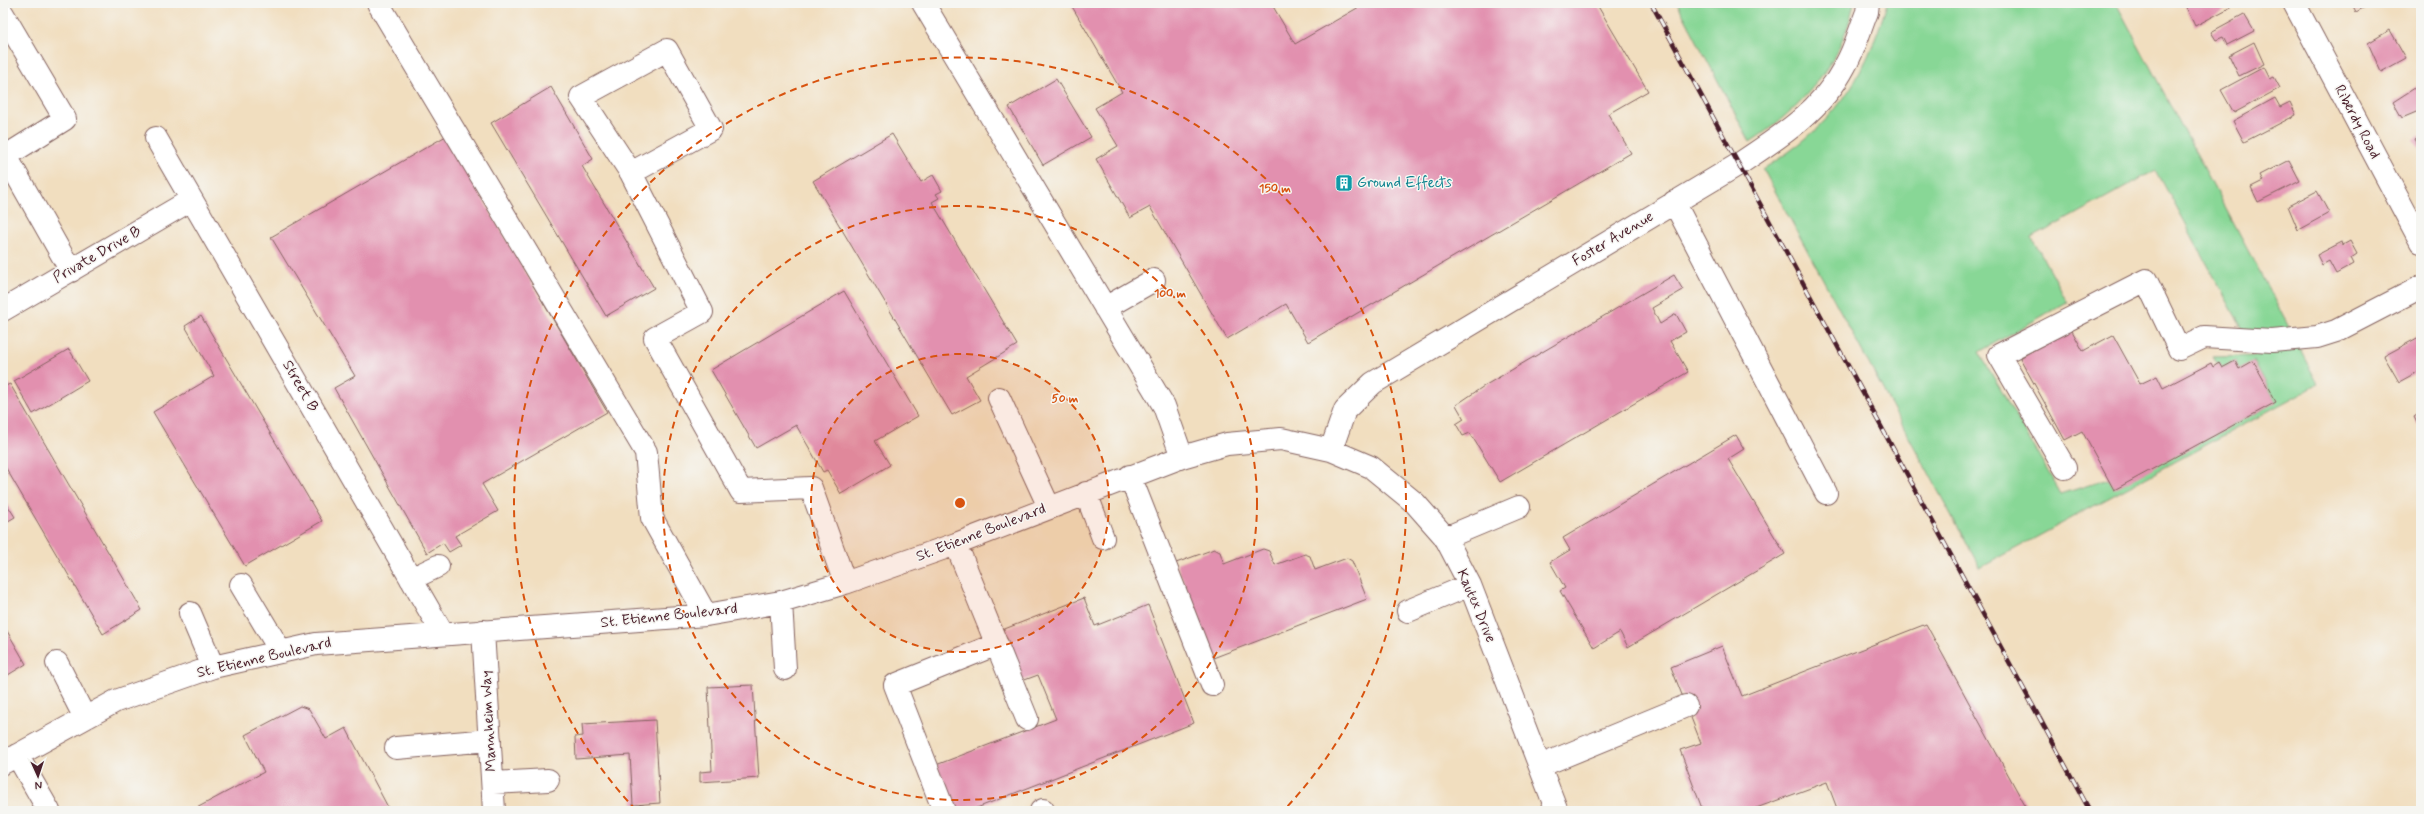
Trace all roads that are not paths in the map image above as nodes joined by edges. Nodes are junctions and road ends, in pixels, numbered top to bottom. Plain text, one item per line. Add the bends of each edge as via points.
1 (378, 3) edge
2 (923, 3) edge
3 (1868, 3) edge
4 (2294, 3) edge
5 (3, 14) edge
6 (156, 138) dead end
7 (631, 173) junction
8 (192, 200) junction
9 (1674, 202) junction
10 (2421, 242) edge
11 (71, 270) junction
12 (1154, 280) dead end
13 (2421, 287) edge
14 (1105, 308) junction
15 (3, 310) edge
16 (999, 398) dead end
17 (1331, 450) junction
18 (1182, 457) junction
19 (2065, 468) dead end
20 (1130, 476) junction
21 (1086, 493) junction
22 (1826, 493) dead end
23 (1049, 507) junction
24 (1519, 508) dead end
25 (1103, 538) dead end
26 (1445, 538) junction
27 (956, 544) junction
28 (438, 566) dead end
29 (412, 579) junction
30 (845, 583) junction
31 (241, 585) dead end
32 (1470, 585) junction
33 (780, 602) junction
34 (1408, 611) dead end
35 (190, 613) dead end
36 (706, 615) junction
37 (483, 631) junction
38 (443, 634) junction
39 (997, 644) junction
40 (281, 652) junction
41 (57, 663) dead end
42 (213, 667) junction
43 (784, 669) dead end
44 (1212, 685) dead end
45 (1686, 706) dead end
46 (85, 718) junction
47 (1027, 719) dead end
48 (490, 740) junction
49 (396, 748) dead end
50 (10, 759) edge
51 (1540, 766) junction
52 (548, 780) dead end
53 (493, 784) junction
54 (49, 811) edge
55 (494, 811) edge
56 (944, 811) edge
57 (1557, 811) edge

1 - 36 street via 646,452 652,518
2 - 14 street
3 - 9 street, Foster Avenue via 1867,12 1845,66 1814,108 1778,138
4 - 10 street, Riberdy Road
5 - 11 street via 65,119 6,156
6 - 8 street, Street B
7 - 7 street via 581,97 667,50 711,129
7 - 30 street via 702,312 655,338 740,491 811,488
8 - 11 street, Private Drive B
8 - 29 street, Street B
9 - 17 street, Foster Avenue via 1373,383 1345,410
9 - 22 street
11 - 15 street, Private Drive B
12 - 14 street
13 - 19 street via 2336,331 2317,337 2272,341 2204,337 2179,349 2146,280 1999,355
14 - 18 street via 1164,406
16 - 23 street
17 - 18 street, St. Etienne Boulevard via 1281,439 1227,444
17 - 26 street, Kautex Drive via 1371,467 1415,503
18 - 20 street, St. Etienne Boulevard
20 - 21 street, St. Etienne Boulevard
20 - 44 street
21 - 23 street, St. Etienne Boulevard
21 - 25 street
23 - 27 street, St. Etienne Boulevard
24 - 26 street
26 - 32 street, Kautex Drive
27 - 30 street, St. Etienne Boulevard
27 - 39 street
28 - 29 street
29 - 38 street, Street B
30 - 33 street, St. Etienne Boulevard
31 - 40 street
32 - 34 street
32 - 51 street, Kautex Drive
33 - 36 street, St. Etienne Boulevard
33 - 43 street
35 - 42 street
36 - 37 street, St. Etienne Boulevard
37 - 38 street, St. Etienne Boulevard
37 - 48 street, Mannheim Way
38 - 40 street, St. Etienne Boulevard via 316,644
39 - 47 street
39 - 56 street via 895,685
40 - 42 street, St. Etienne Boulevard
41 - 46 street
42 - 46 street, St. Etienne Boulevard via 116,701
45 - 51 street
46 - 50 street, St. Etienne Boulevard
48 - 49 street
48 - 53 street, Mannheim Way
50 - 54 street
51 - 57 street, Kautex Drive
52 - 53 street
53 - 55 street, Mannheim Way

